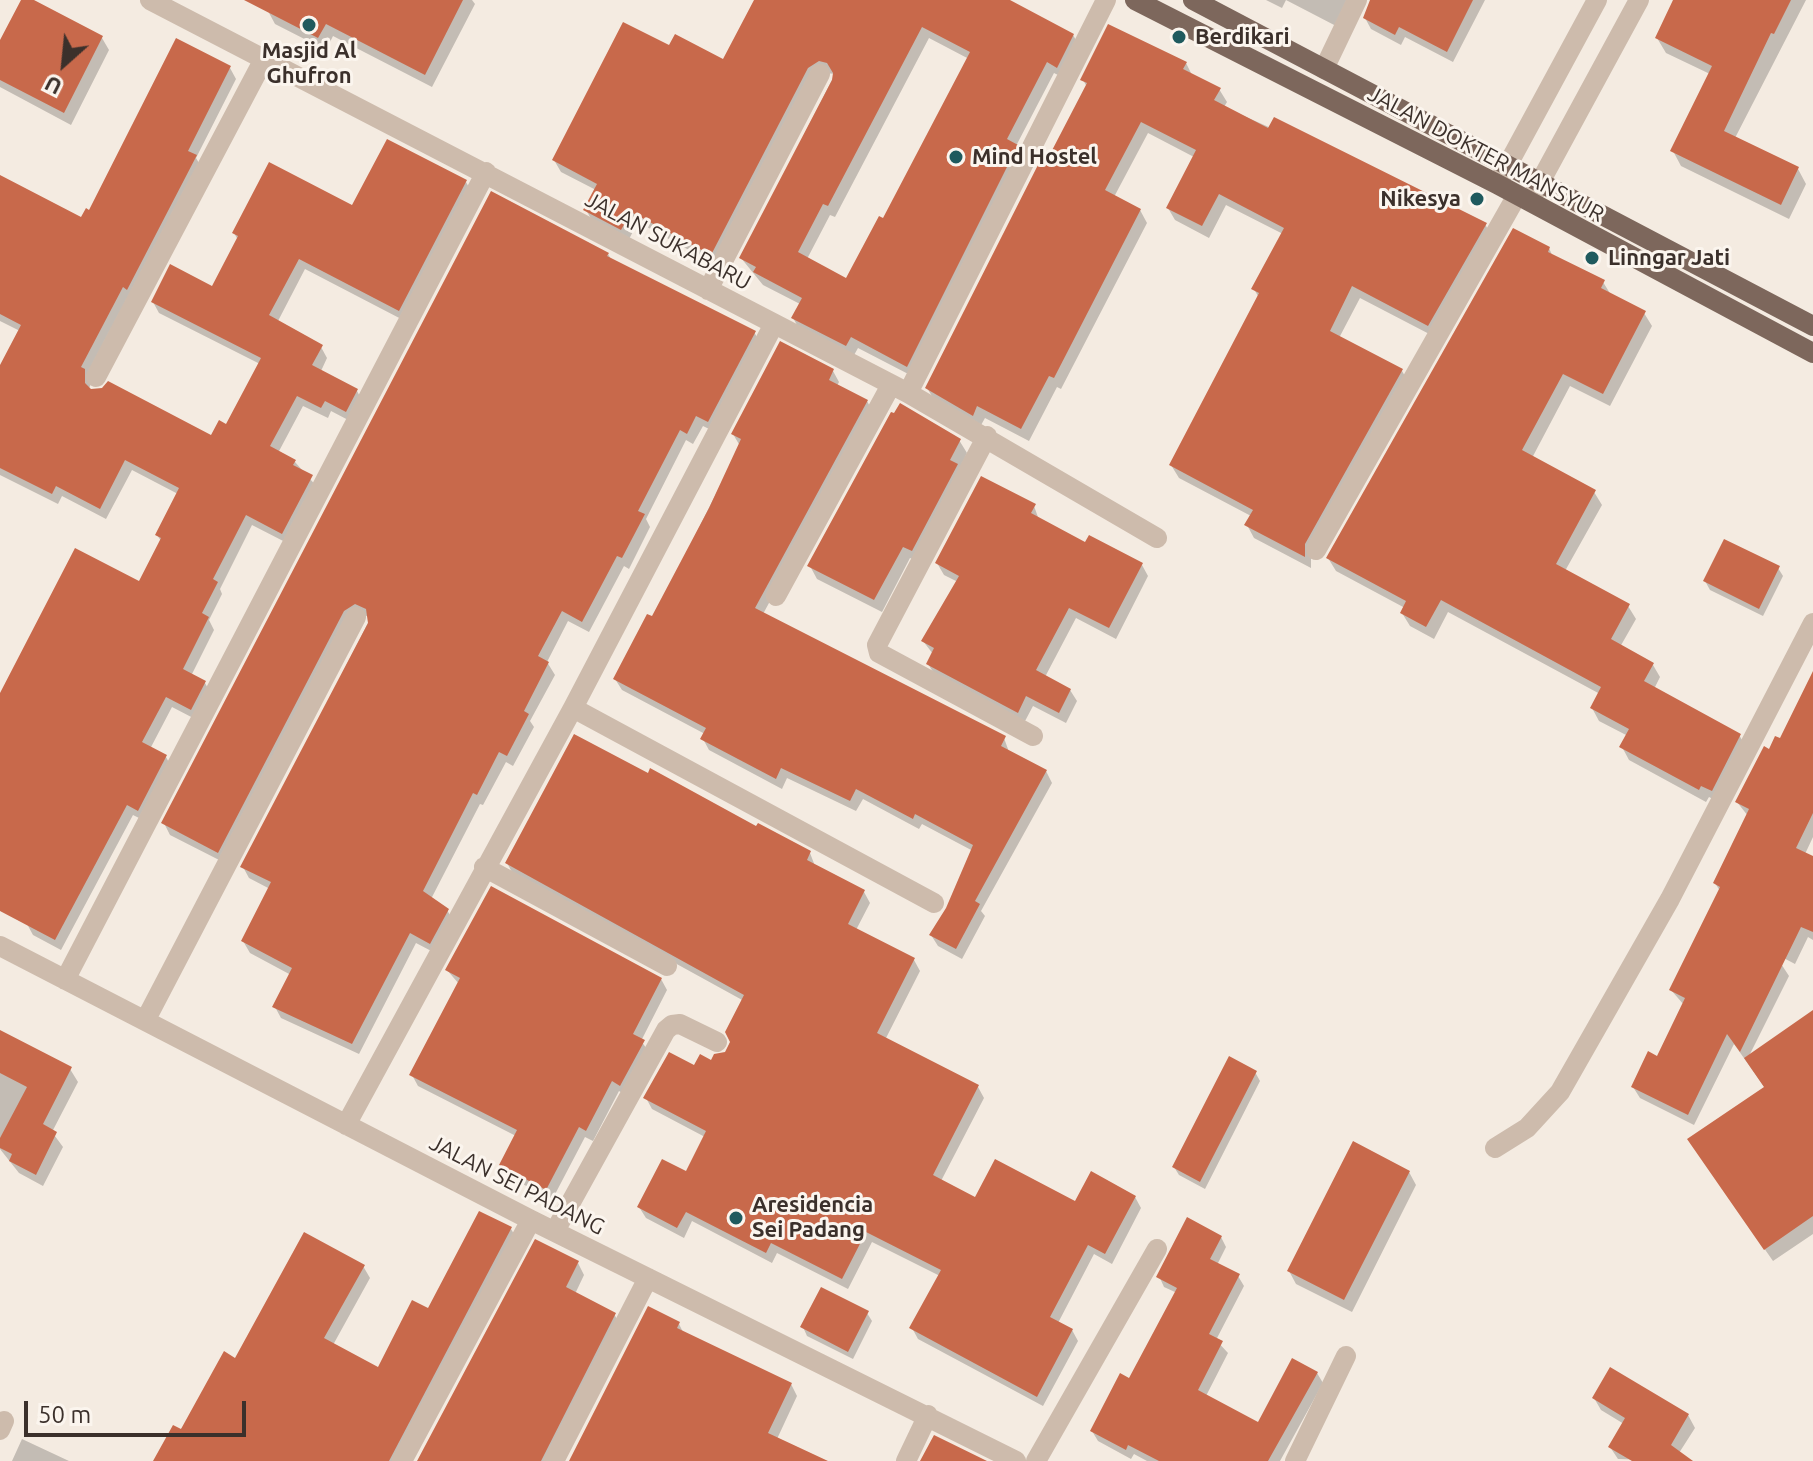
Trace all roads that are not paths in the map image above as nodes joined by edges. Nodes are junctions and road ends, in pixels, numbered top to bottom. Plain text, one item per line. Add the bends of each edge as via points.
1 (150, 0) edge
2 (1106, 0) edge
3 (1135, 0) edge
4 (1193, 0) edge
5 (1357, 0) edge
6 (1639, 0) edge
7 (1592, 8) edge
8 (1621, 33) junction
9 (263, 61) junction
10 (1324, 69) junction
11 (820, 74) dead end
12 (486, 172) junction
13 (1502, 175) junction
14 (1540, 183) junction
15 (1522, 200) junction
16 (708, 290) junction
17 (774, 324) junction
18 (1813, 326) edge
19 (1813, 353) edge
20 (96, 377) dead end
21 (900, 389) junction
22 (987, 436) junction
23 (1157, 538) dead end
24 (1316, 550) dead end
25 (776, 596) dead end
26 (356, 617) dead end
27 (1813, 623) edge
28 (573, 708) junction
29 (1033, 736) dead end
30 (484, 867) junction
31 (934, 903) dead end
32 (0, 946) edge
33 (667, 966) dead end
34 (65, 980) junction
35 (145, 1021) junction
36 (717, 1042) dead end
37 (346, 1125) junction
38 (1495, 1148) dead end
39 (531, 1220) junction
40 (555, 1231) junction
41 (1157, 1249) dead end
42 (648, 1278) junction
43 (1346, 1356) dead end
44 (928, 1415) junction
45 (402, 1461) edge
46 (554, 1461) edge
47 (906, 1461) edge
48 (1016, 1461) edge
49 (1036, 1461) edge
50 (1295, 1461) edge

1 - 9 street, JALAN SUKABARU
2 - 21 street
3 - 13 main road, JALAN DOKTER MANSYUR
4 - 10 main road, JALAN DOKTER MANSYUR
5 - 10 street
6 - 8 street
7 - 8 street
7 - 13 street
8 - 14 street
9 - 12 street, JALAN SUKABARU
9 - 20 street
10 - 13 main road, JALAN DOKTER MANSYUR
11 - 16 street
12 - 16 street, JALAN SUKABARU
12 - 34 street
13 - 14 main road, JALAN DOKTER MANSYUR
13 - 15 main road, JALAN DOKTER MANSYUR
14 - 15 street
14 - 18 main road, JALAN DOKTER MANSYUR
15 - 19 main road, JALAN DOKTER MANSYUR
15 - 24 street
16 - 17 street, JALAN SUKABARU
17 - 21 street, JALAN SUKABARU
17 - 28 street
21 - 22 street, JALAN SUKABARU
21 - 25 street
22 - 23 street, JALAN SUKABARU
22 - 29 street via 877,645 879,653
26 - 35 street
27 - 38 street via 1670,899 1560,1092 1527,1128
28 - 30 street
28 - 31 street
30 - 33 street
30 - 37 street
32 - 34 street, JALAN SEI PADANG
34 - 35 street, JALAN SEI PADANG
35 - 37 street, JALAN SEI PADANG
36 - 40 street via 680,1024 666,1030
37 - 39 street, JALAN SEI PADANG
39 - 40 street, JALAN SEI PADANG
39 - 45 street
40 - 42 street, JALAN SEI PADANG
41 - 49 street
42 - 44 street, JALAN SEI PADANG
42 - 46 street
43 - 50 street
44 - 47 street
44 - 48 street, JALAN SEI PADANG

